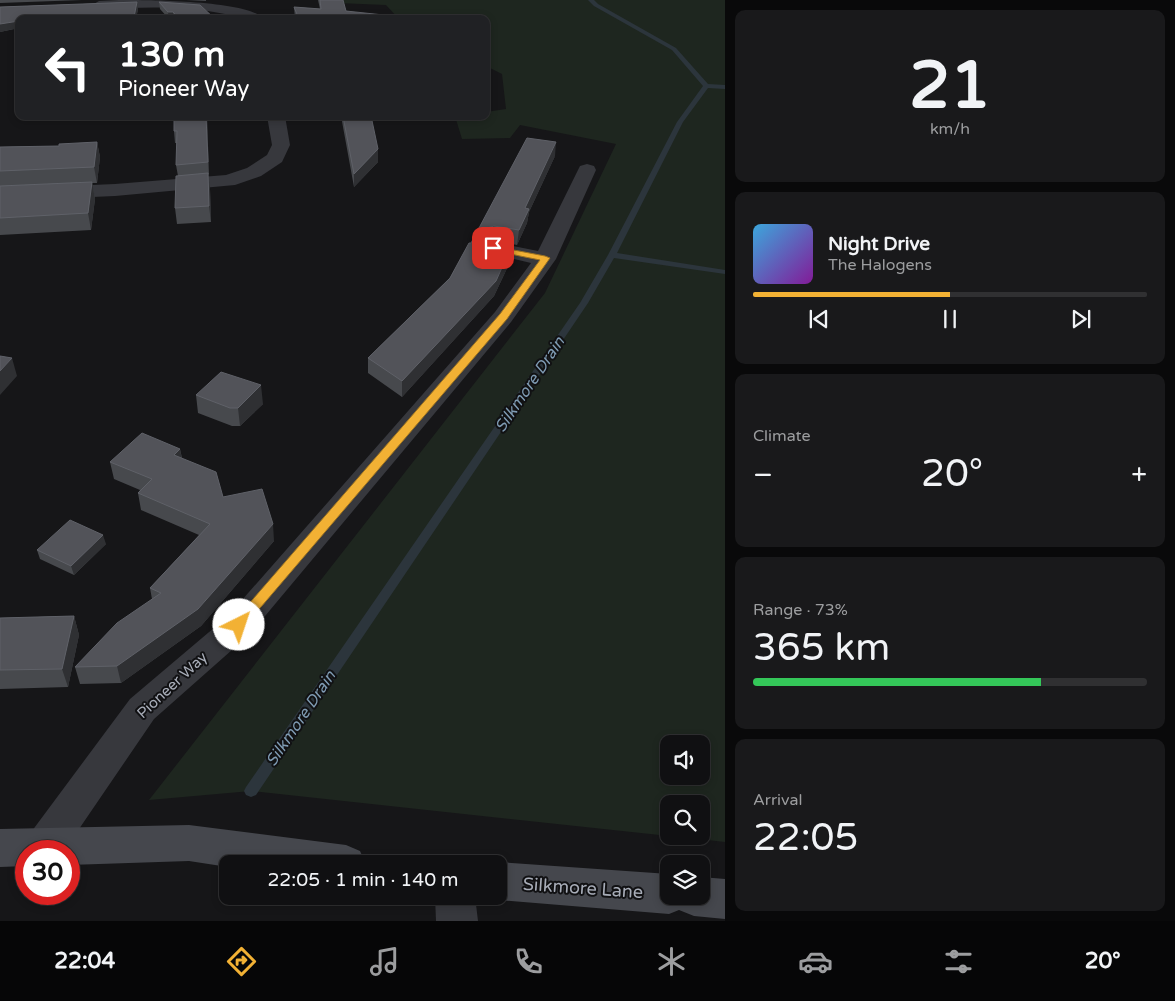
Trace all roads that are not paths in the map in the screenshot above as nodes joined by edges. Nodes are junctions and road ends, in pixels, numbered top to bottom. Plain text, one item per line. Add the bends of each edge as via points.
1 (103, 3) edge
2 (82, 6) edge
3 (249, 15) edge
4 (277, 120) edge
5 (588, 170) dead end
6 (0, 195) edge
7 (493, 248) edge
8 (545, 258) junction
9 (49, 840) edge
10 (80, 847) edge
11 (0, 848) edge
12 (15, 848) edge
13 (275, 855) edge
14 (507, 882) edge
15 (660, 893) edge
16 (710, 898) edge
17 (725, 899) edge
18 (456, 905) edge
19 (457, 921) edge

1 - 2 street
1 - 3 street via 208,4
4 - 6 street via 281,145 274,158 254,172 228,181
5 - 8 street, Pioneer Way
7 - 8 street
8 - 9 street, Pioneer Way via 503,316 239,625 142,709
10 - 13 street via 189,844
11 - 12 street
14 - 15 street, Silkmore Lane
16 - 17 street
18 - 19 street

